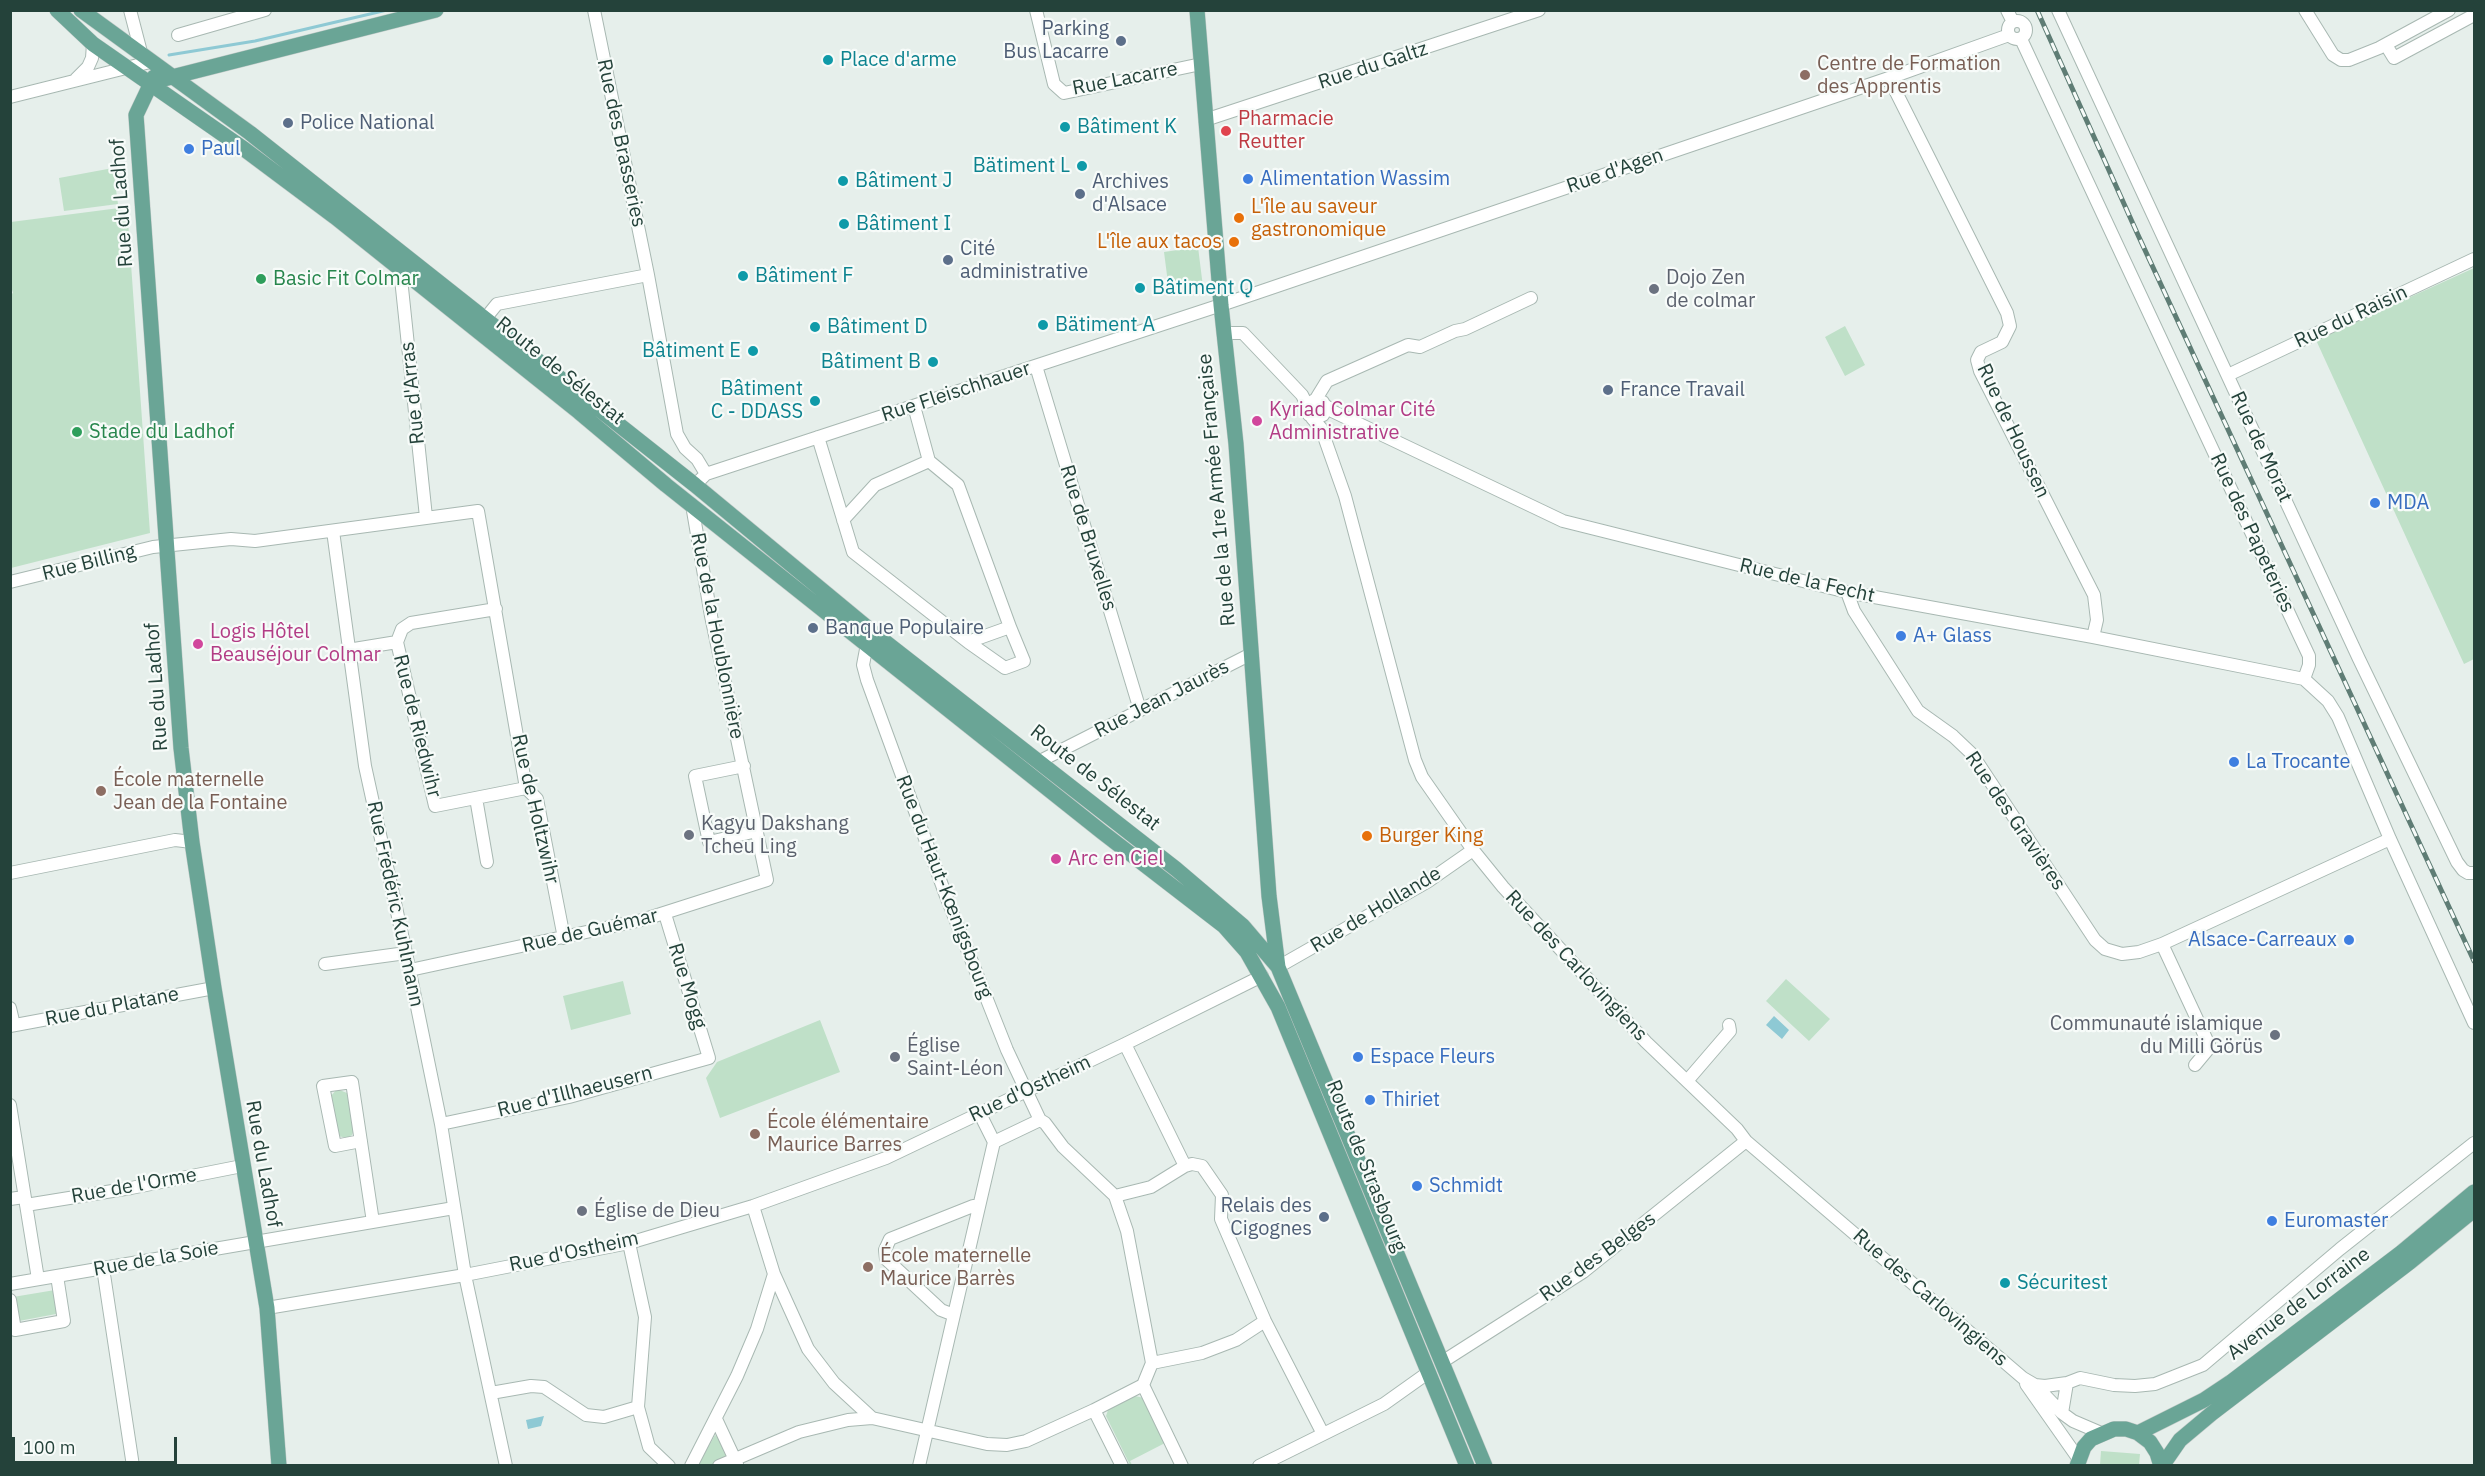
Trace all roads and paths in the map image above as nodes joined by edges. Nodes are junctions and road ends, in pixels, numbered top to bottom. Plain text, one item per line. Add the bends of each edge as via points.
1 (57, 10) edge
2 (81, 10) edge
3 (130, 10) edge
4 (265, 10) edge
5 (436, 10) edge
6 (594, 10) edge
7 (1036, 10) edge
8 (1197, 10) edge
9 (1539, 10) edge
10 (2058, 10) edge
11 (2305, 10) edge
12 (2450, 10) edge
13 (2010, 16) edge
14 (2470, 17) edge
15 (178, 34) dead end
16 (2008, 34) junction
17 (2021, 39) junction
18 (133, 43) junction
19 (93, 44) junction
20 (2386, 45) junction
21 (111, 56) junction
22 (1201, 64) junction
23 (155, 66) junction
24 (127, 68) junction
25 (1889, 78) junction
26 (74, 80) junction
27 (150, 84) junction
28 (10, 97) edge
29 (1205, 120) junction
30 (2475, 259) edge
31 (404, 263) junction
32 (648, 275) junction
33 (1531, 298) dead end
34 (1221, 305) junction
35 (484, 320) junction
36 (1225, 333) junction
37 (1036, 366) junction
38 (2228, 375) junction
39 (914, 406) junction
40 (1317, 409) junction
41 (818, 437) junction
42 (929, 461) junction
43 (701, 480) junction
44 (692, 505) junction
45 (478, 511) joint
46 (426, 518) junction
47 (843, 520) junction
48 (333, 531) junction
49 (168, 546) junction
50 (10, 582) edge
51 (1847, 592) junction
52 (496, 609) junction
53 (1010, 627) junction
54 (2093, 637) junction
55 (871, 639) junction
56 (397, 642) junction
57 (968, 642) junction
58 (348, 650) junction
59 (1251, 654) junction
60 (883, 657) junction
61 (2304, 679) junction
62 (867, 681) junction
63 (1140, 710) junction
64 (1040, 762) junction
65 (744, 766) junction
66 (526, 788) junction
67 (476, 798) junction
68 (757, 831) junction
69 (2390, 839) junction
70 (192, 842) junction
71 (1473, 850) junction
72 (487, 862) dead end
73 (10, 873) edge
74 (2475, 873) edge
75 (767, 880) joint
76 (665, 914) junction
77 (1272, 918) junction
78 (1243, 926) junction
79 (564, 938) junction
80 (2162, 944) junction
81 (406, 953) junction
82 (325, 964) dead end
83 (1278, 967) junction
84 (410, 970) junction
85 (1262, 976) junction
86 (214, 988) junction
87 (10, 1008) edge
88 (2475, 1023) edge
89 (12, 1025) edge
90 (1728, 1025) dead end
91 (1125, 1044) junction
92 (709, 1058) joint
93 (2194, 1065) dead end
94 (1687, 1081) junction
95 (1026, 1092) junction
96 (10, 1105) edge
97 (980, 1114) junction
98 (1040, 1120) junction
99 (441, 1124) junction
100 (361, 1141) junction
101 (1746, 1141) junction
102 (994, 1142) junction
103 (2475, 1143) edge
104 (242, 1166) junction
105 (1185, 1166) junction
106 (2475, 1192) edge
107 (1115, 1196) junction
108 (10, 1199) edge
109 (25, 1201) junction
110 (753, 1206) junction
111 (979, 1207) junction
112 (454, 1208) junction
113 (2475, 1210) edge
114 (373, 1222) junction
115 (255, 1243) junction
116 (629, 1243) junction
117 (104, 1268) junction
118 (774, 1274) junction
119 (465, 1275) junction
120 (57, 1276) junction
121 (38, 1279) junction
122 (10, 1284) edge
123 (10, 1300) edge
124 (267, 1308) junction
125 (954, 1315) junction
126 (1265, 1321) junction
127 (1442, 1362) junction
128 (1152, 1363) junction
129 (1429, 1372) junction
130 (2023, 1378) junction
131 (2067, 1383) junction
132 (1143, 1384) junction
133 (2034, 1385) junction
134 (491, 1393) junction
135 (638, 1407) junction
136 (1094, 1410) junction
137 (2062, 1413) junction
138 (872, 1418) junction
139 (716, 1419) junction
140 (928, 1430) junction
141 (2101, 1433) junction
142 (2138, 1433) junction
143 (1323, 1434) junction
144 (737, 1462) edge
145 (2078, 1462) edge
146 (134, 1466) edge
147 (279, 1466) edge
148 (506, 1466) edge
149 (669, 1466) edge
150 (691, 1466) edge
151 (718, 1466) edge
152 (919, 1466) edge
153 (1122, 1466) edge
154 (1182, 1466) edge
155 (1259, 1466) edge
156 (1467, 1466) edge
157 (1485, 1466) edge
158 (2161, 1466) edge

1 - 19 main road, Route de Sélestat
2 - 18 main road, Route de Sélestat
3 - 18 street
4 - 15 street
5 - 23 main road
6 - 32 street, Rue des Brasseries
7 - 22 street, Rue Lacarre via 1054,84 1064,93
8 - 22 main road, Rue de la 1re Armée Française
9 - 29 street, Rue du Galtz
10 - 38 street, Rue de Morat
11 - 20 street via 2333,55 2341,60 2361,57
12 - 20 street
13 - 16 street
13 - 17 street, Rue des Papeteries via 2024,25 2026,31
14 - 20 street via 2394,58
16 - 17 street via 2015,40
16 - 25 street, Rue d'Agen
17 - 61 street, Rue des Papeteries via 2309,656
18 - 21 main road
18 - 23 main road, Route de Sélestat
19 - 21 main road, Route de Sélestat
19 - 26 street via 88,67
21 - 24 main road, Route de Sélestat
22 - 29 main road, Rue de la 1re Armée Française
23 - 24 street
23 - 27 main road, Rue du Ladhof
23 - 31 main road, Route de Sélestat via 250,133
24 - 26 street
24 - 27 main road, Route de Sélestat
25 - 34 street, Rue d'Agen
25 - 54 street, Rue de Houssen via 2007,313 2010,326 2002,342 1981,352 1977,360 2094,595 2097,620
26 - 28 street
27 - 31 main road, Route de Sélestat
27 - 49 main road, Rue du Ladhof via 136,115
29 - 34 main road, Rue de la 1re Armée Française
30 - 38 street, Rue du Raisin
31 - 35 main road, Route de Sélestat
31 - 44 main road, Route de Sélestat
31 - 46 street, Rue d'Arras
32 - 35 street via 497,304
32 - 43 street, Rue des Brasseries via 677,434 697,459
33 - 40 street via 1420,348 1408,345 1327,381
34 - 36 main road, Rue de la 1re Armée Française
34 - 37 street, Rue Fleischhauer
35 - 43 main road, Route de Sélestat
36 - 40 street, Rue de la Fecht via 1244,333
36 - 59 main road, Rue de la 1re Armée Française
37 - 39 street, Rue Fleischhauer
37 - 63 street, Rue de Bruxelles
38 - 74 street, Rue de Morat via 2457,862 2463,870
39 - 41 street, Rue Fleischhauer
39 - 42 street
40 - 51 street, Rue de la Fecht via 1563,521
40 - 71 street, Rue des Carlovingiens via 1364,561 1415,760 1432,792
41 - 43 street, Rue Fleischhauer
41 - 47 street
42 - 47 street via 875,485
42 - 53 street via 958,485
43 - 44 main road
43 - 55 main road, Route de Sélestat
44 - 55 main road, Route de Sélestat
44 - 65 street, Rue de la Houblonnière via 711,616
45 - 46 street, Rue Billing
45 - 52 street, Rue de Holtzwihr
46 - 48 street, Rue Billing
47 - 57 street via 853,552
48 - 49 street, Rue Billing
48 - 58 street, Rue Frédéric Kuhlmann
49 - 50 street, Rue Billing
49 - 70 main road, Rue du Ladhof via 181,748
51 - 54 street, Rue de la Fecht
51 - 80 street, Rue des Gravières via 1854,611 1908,697 1925,718 1972,754 2095,940 2105,949 2122,954
52 - 56 street via 411,622 402,629
52 - 66 street, Rue de Holtzwihr
53 - 57 street
53 - 57 street via 1024,661 1005,668
54 - 61 street, Rue de la Fecht
55 - 60 main road, Route de Sélestat
55 - 62 street, Rue du Haut-Kœnigsbourg via 863,665
55 - 64 main road, Route de Sélestat
56 - 58 street
56 - 67 street, Rue de Riedwihr via 435,806
58 - 81 street, Rue Frédéric Kuhlmann via 365,766
59 - 63 street, Rue Jean Jaurès
59 - 77 main road, Rue de la 1re Armée Française
60 - 62 street
60 - 85 main road, Route de Sélestat via 1224,926
61 - 69 street via 2328,701 2338,717
62 - 95 street, Rue du Haut-Kœnigsbourg via 947,900
63 - 64 street, Rue Jean Jaurès
64 - 78 main road, Route de Sélestat
65 - 68 street, Rue de la Houblonnière
65 - 68 street, Rue de la Houblonnière via 695,776 709,842
66 - 67 street, Rue de Riedwihr
66 - 79 street, Rue de Holtzwihr via 537,799
67 - 72 street
68 - 75 street, Rue de la Houblonnière
69 - 80 street, Rue des Gravières
69 - 88 street
70 - 73 street via 175,840
70 - 86 main road, Rue du Ladhof
71 - 83 street, Rue de Hollande via 1427,882
71 - 94 street, Rue des Carlovingiens via 1646,1042
75 - 76 street, Rue de Guémar
76 - 79 street, Rue de Guémar
76 - 92 street, Rue Mogg
77 - 78 main road
77 - 83 main road, Rue de la 1re Armée Française
78 - 83 main road, Route de Sélestat
79 - 84 street, Rue de Guémar
80 - 93 street via 2210,1047
81 - 82 street
81 - 84 street, Rue Frédéric Kuhlmann
83 - 85 main road
83 - 127 main road, Route de Strasbourg
84 - 99 street, Rue Frédéric Kuhlmann
85 - 91 street, Rue d'Ostheim
85 - 129 main road, Route de Strasbourg
86 - 89 street, Rue du Platane
86 - 104 main road, Rue du Ladhof
87 - 89 street
90 - 94 street via 1730,1030
91 - 95 street, Rue d'Ostheim
91 - 105 street
92 - 99 street, Rue d'Illhaeusern via 575,1095
94 - 101 street, Rue des Carlovingiens
95 - 97 street, Rue d'Ostheim
95 - 98 street, Rue du Haut-Kœnigsbourg
96 - 109 street
97 - 102 street
97 - 110 street, Rue d'Ostheim via 886,1158
98 - 102 street, Rue d'Ostheim
98 - 107 street, Rue du Haut-Kœnigsbourg
99 - 112 street, Rue Frédéric Kuhlmann
100 - 100 street via 352,1082 324,1086 335,1146
100 - 114 street
101 - 127 street, Rue des Belges via 1583,1272
101 - 130 street, Rue des Carlovingiens
102 - 111 street
103 - 131 street via 2203,1365 2145,1385 2114,1385 2080,1378
104 - 109 street, Rue de l'Orme via 131,1188
104 - 115 main road, Rue du Ladhof
105 - 107 street via 1151,1187
105 - 126 street via 1202,1166 1222,1195 1221,1219
106 - 142 main road, Avenue de Lorraine via 2231,1382
107 - 128 street via 1127,1231
108 - 109 street, Rue de l'Orme
109 - 121 street
110 - 116 street, Rue d'Ostheim
110 - 118 street
111 - 125 street
111 - 125 street via 890,1239 885,1250 886,1259 941,1310
112 - 114 street, Rue de la Soie
112 - 119 street, Rue Frédéric Kuhlmann
113 - 158 main road, Avenue de Lorraine via 2211,1414 2180,1440
114 - 115 street, Rue de la Soie
115 - 117 street, Rue de la Soie
115 - 124 main road, Rue du Ladhof
116 - 119 street, Rue d'Ostheim
116 - 135 street via 645,1317
117 - 120 street, Rue de la Soie
117 - 146 street
118 - 138 street via 808,1348 834,1383
118 - 139 street via 757,1329
119 - 124 street, Rue d'Ostheim
119 - 134 street, Rue Frédéric Kuhlmann
120 - 121 street, Rue de la Soie
120 - 123 street via 64,1321 15,1330
121 - 122 street, Rue de la Soie
124 - 147 main road, Rue du Ladhof
125 - 140 street
126 - 128 street via 1236,1340 1202,1353
126 - 143 street
127 - 129 main road
127 - 157 main road, Route de Strasbourg
128 - 132 street
129 - 143 street via 1384,1404
129 - 156 main road, Route de Strasbourg
130 - 133 street, Rue des Carlovingiens
130 - 145 street, Rue des Carlovingiens
131 - 133 street
131 - 137 street
132 - 136 street
132 - 154 street
133 - 137 street, Rue des Carlovingiens
134 - 135 street via 544,1387 586,1415 603,1417
134 - 148 street, Rue Frédéric Kuhlmann
135 - 149 street via 649,1447
136 - 140 street via 1026,1441 1007,1445
136 - 153 street
137 - 141 street, Rue des Carlovingiens
138 - 140 street
138 - 144 street via 799,1432
139 - 144 street
139 - 150 street
140 - 152 street
141 - 142 main road via 2126,1429
141 - 145 main road via 2091,1439
142 - 158 main road via 2150,1442
143 - 155 street
144 - 151 street

